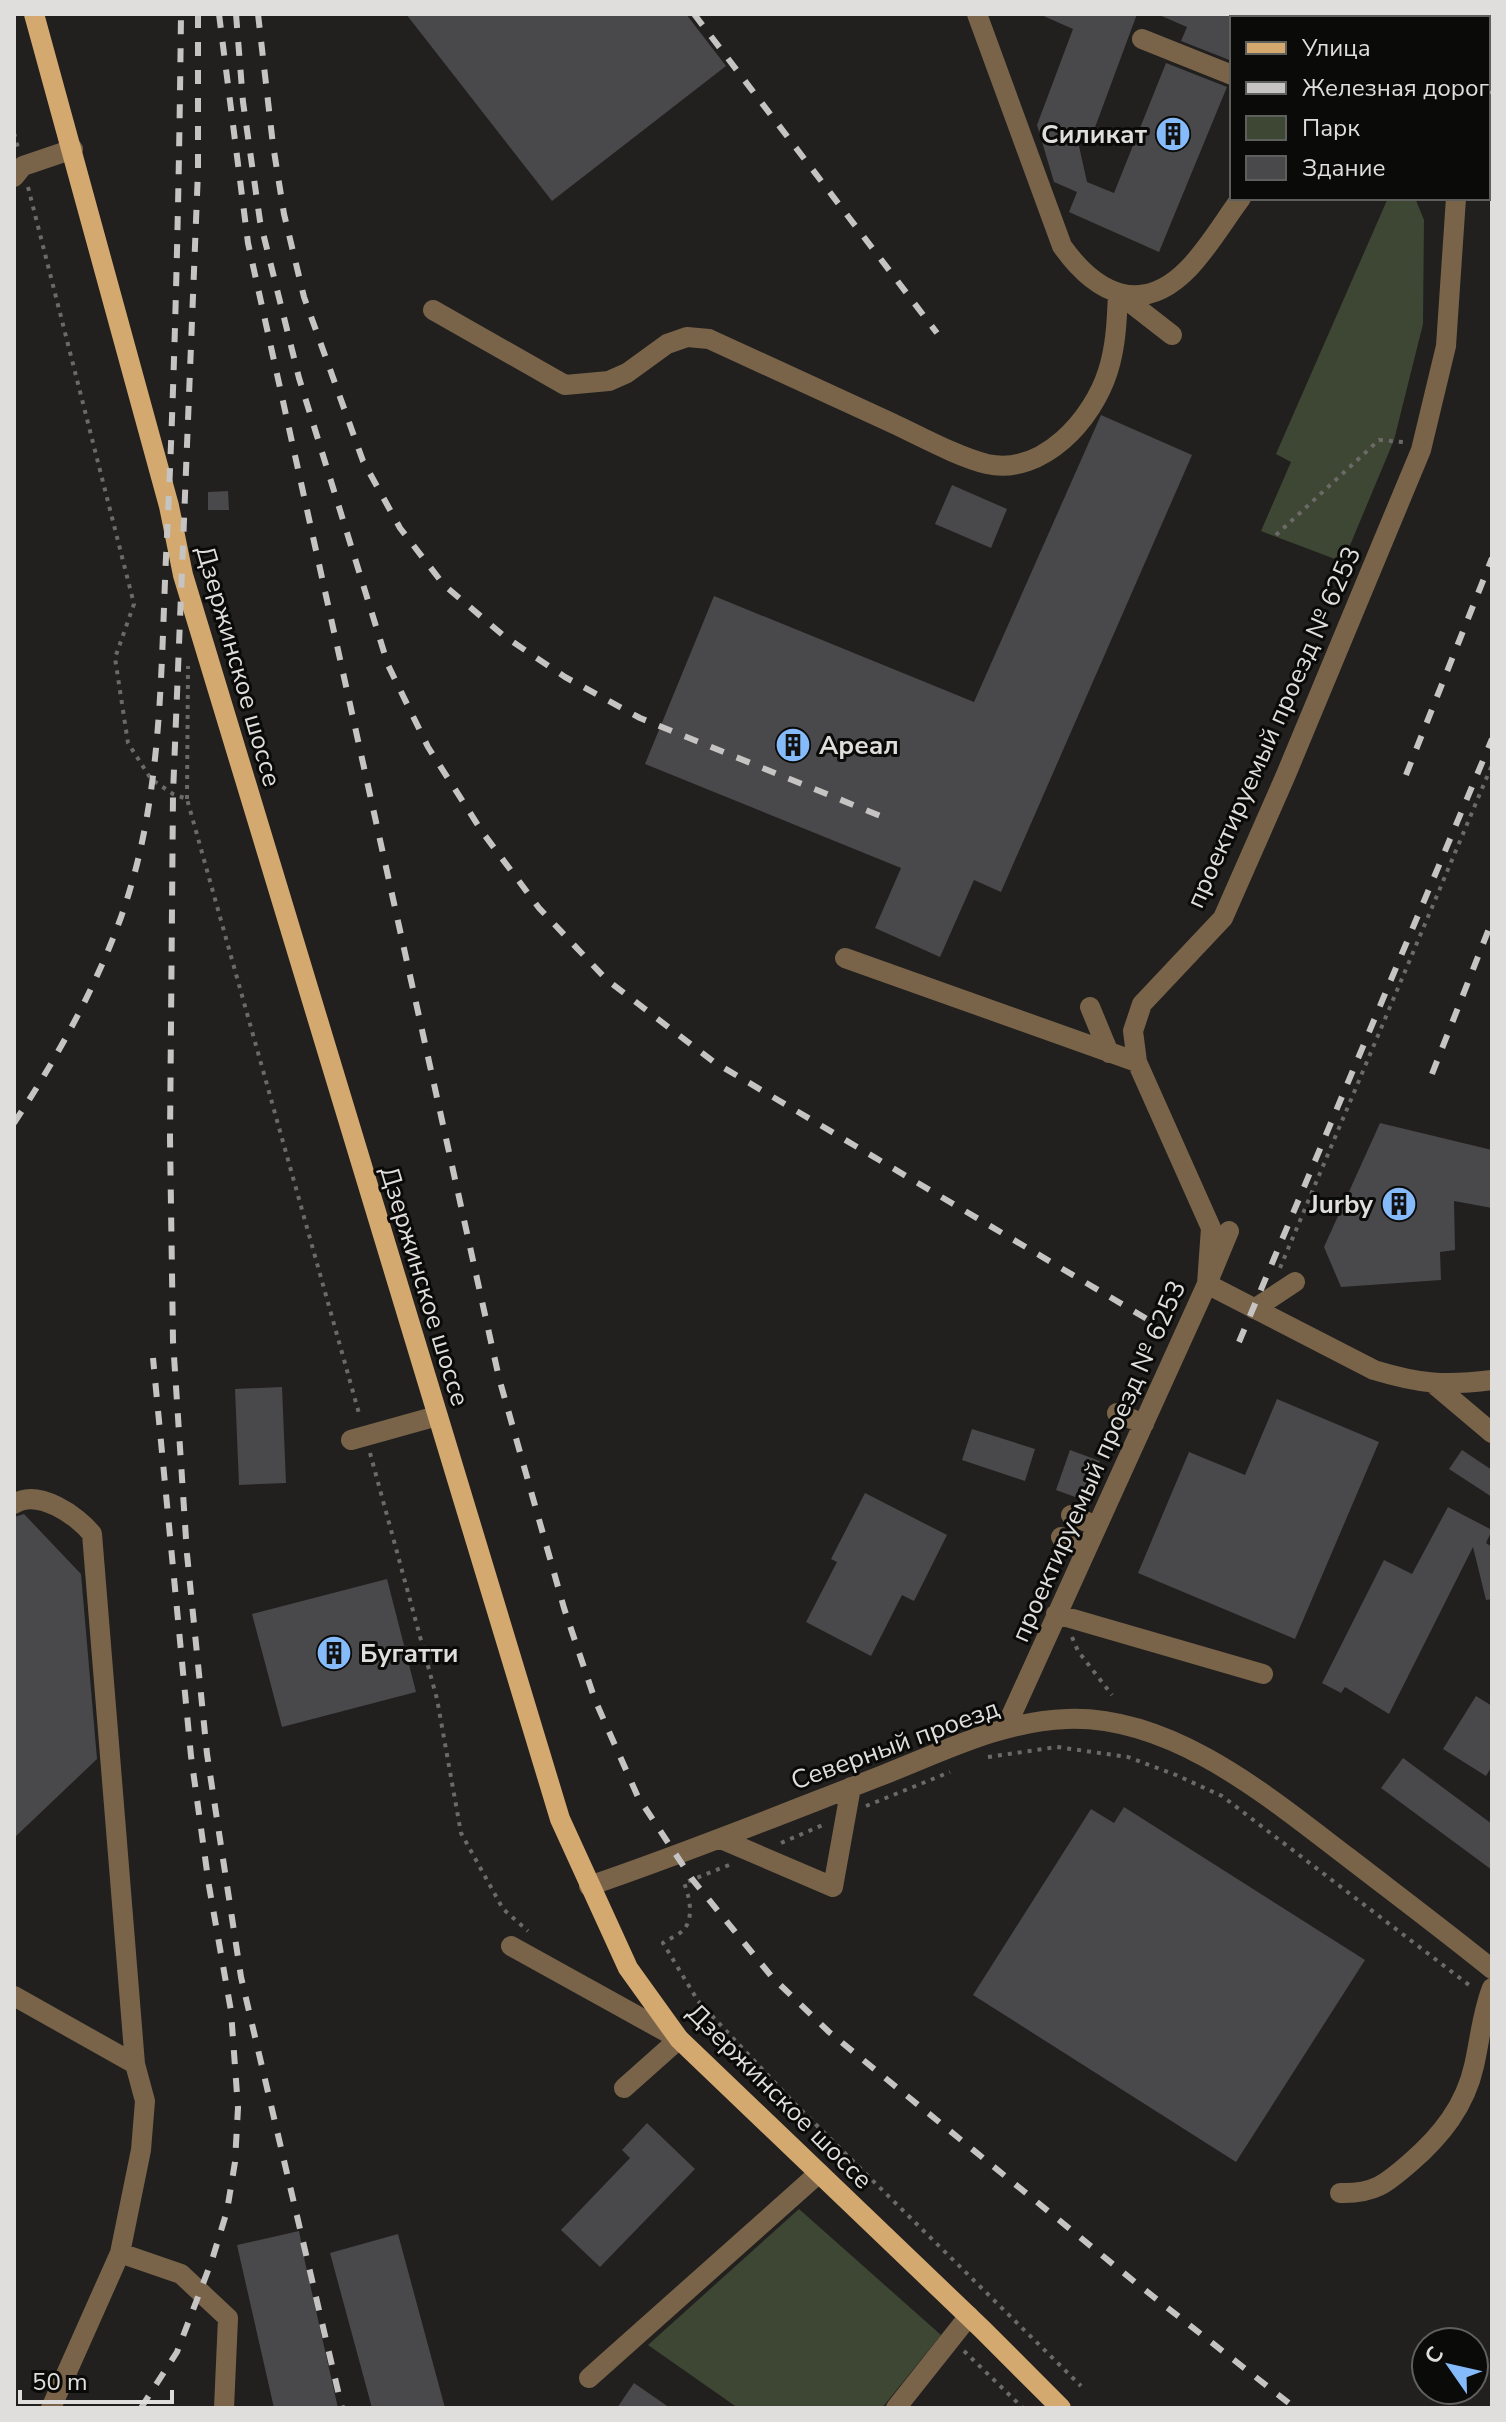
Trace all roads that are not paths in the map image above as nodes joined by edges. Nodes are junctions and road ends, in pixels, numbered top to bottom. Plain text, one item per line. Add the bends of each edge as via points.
1 (34, 14) edge
2 (977, 14) edge
3 (1142, 39) dead end
4 (1230, 74) edge
5 (73, 149) junction
6 (18, 171) edge
7 (1240, 200) edge
8 (1456, 200) edge
9 (1118, 293) junction
10 (433, 310) dead end
11 (1172, 335) dead end
12 (845, 958) dead end
13 (1090, 1007) dead end
14 (1109, 1053) junction
15 (1137, 1062) junction
16 (1229, 1231) dead end
17 (1295, 1282) dead end
18 (1207, 1284) junction
19 (1260, 1305) junction
20 (1491, 1380) edge
21 (1434, 1384) junction
22 (1117, 1413) dead end
23 (437, 1416) junction
24 (1144, 1424) junction
25 (1492, 1433) edge
26 (358, 1438) road end
27 (14, 1504) edge
28 (1071, 1515) dead end
29 (1096, 1526) junction
30 (1061, 1537) dead end
31 (1085, 1549) junction
32 (1060, 1616) junction
33 (1263, 1674) dead end
34 (1006, 1727) junction
35 (851, 1787) junction
36 (721, 1839) junction
37 (589, 1886) junction
38 (511, 1946) dead end
39 (1492, 1969) edge
40 (1490, 1993) edge
41 (14, 1996) edge
42 (679, 2039) junction
43 (135, 2064) junction
44 (624, 2088) dead end
45 (819, 2173) junction
46 (1340, 2193) dead end
47 (120, 2253) junction
48 (969, 2316) junction
49 (589, 2378) dead end
50 (51, 2408) edge
51 (224, 2408) edge
52 (896, 2408) edge
53 (1061, 2408) edge

1 - 5 main road, Дзержинское шоссе
2 - 9 street via 1062,246 1097,285
3 - 4 street
5 - 6 street
5 - 23 main road, Дзержинское шоссе via 183,575
7 - 9 street via 1191,267 1173,283 1145,295
8 - 15 street, проектируемый проезд № 6253 via 1446,346 1422,446 1223,918 1142,1004 1133,1031
9 - 10 street via 1108,372 1079,422 1050,451 1022,463 989,464 709,339 687,337 667,344 609,381 565,385
9 - 11 street
12 - 14 street
13 - 14 street
14 - 15 street
15 - 18 street, проектируемый проезд № 6253 via 1211,1228
16 - 18 street
17 - 19 street
18 - 19 street
18 - 24 street, проектируемый проезд № 6253
19 - 21 street via 1374,1370
20 - 21 street
21 - 25 street
22 - 24 street
23 - 26 street
23 - 37 main road, Дзержинское шоссе via 560,1819
24 - 29 street, проектируемый проезд № 6253
27 - 43 street via 34,1500 66,1510 92,1534
28 - 29 street
29 - 31 street, проектируемый проезд № 6253
30 - 31 street
31 - 32 street, проектируемый проезд № 6253
32 - 33 street
32 - 34 street, проектируемый проезд № 6253
34 - 35 street, Северный проезд
34 - 39 street, Северный проезд via 1068,1719 1112,1723 1205,1757 1248,1782
35 - 36 street, Северный проезд
35 - 36 street via 833,1887
36 - 37 street, Северный проезд
37 - 42 main road, Дзержинское шоссе via 628,1968
38 - 42 street
40 - 46 street via 1461,2107 1432,2144 1385,2184 1362,2194
41 - 43 street
42 - 44 street
42 - 45 main road, Дзержинское шоссе
43 - 47 street via 145,2101 141,2150
45 - 48 main road, Дзержинское шоссе
45 - 49 street
47 - 50 street
47 - 51 street via 181,2274 228,2318
48 - 52 street
48 - 53 main road, Дзержинское шоссе

